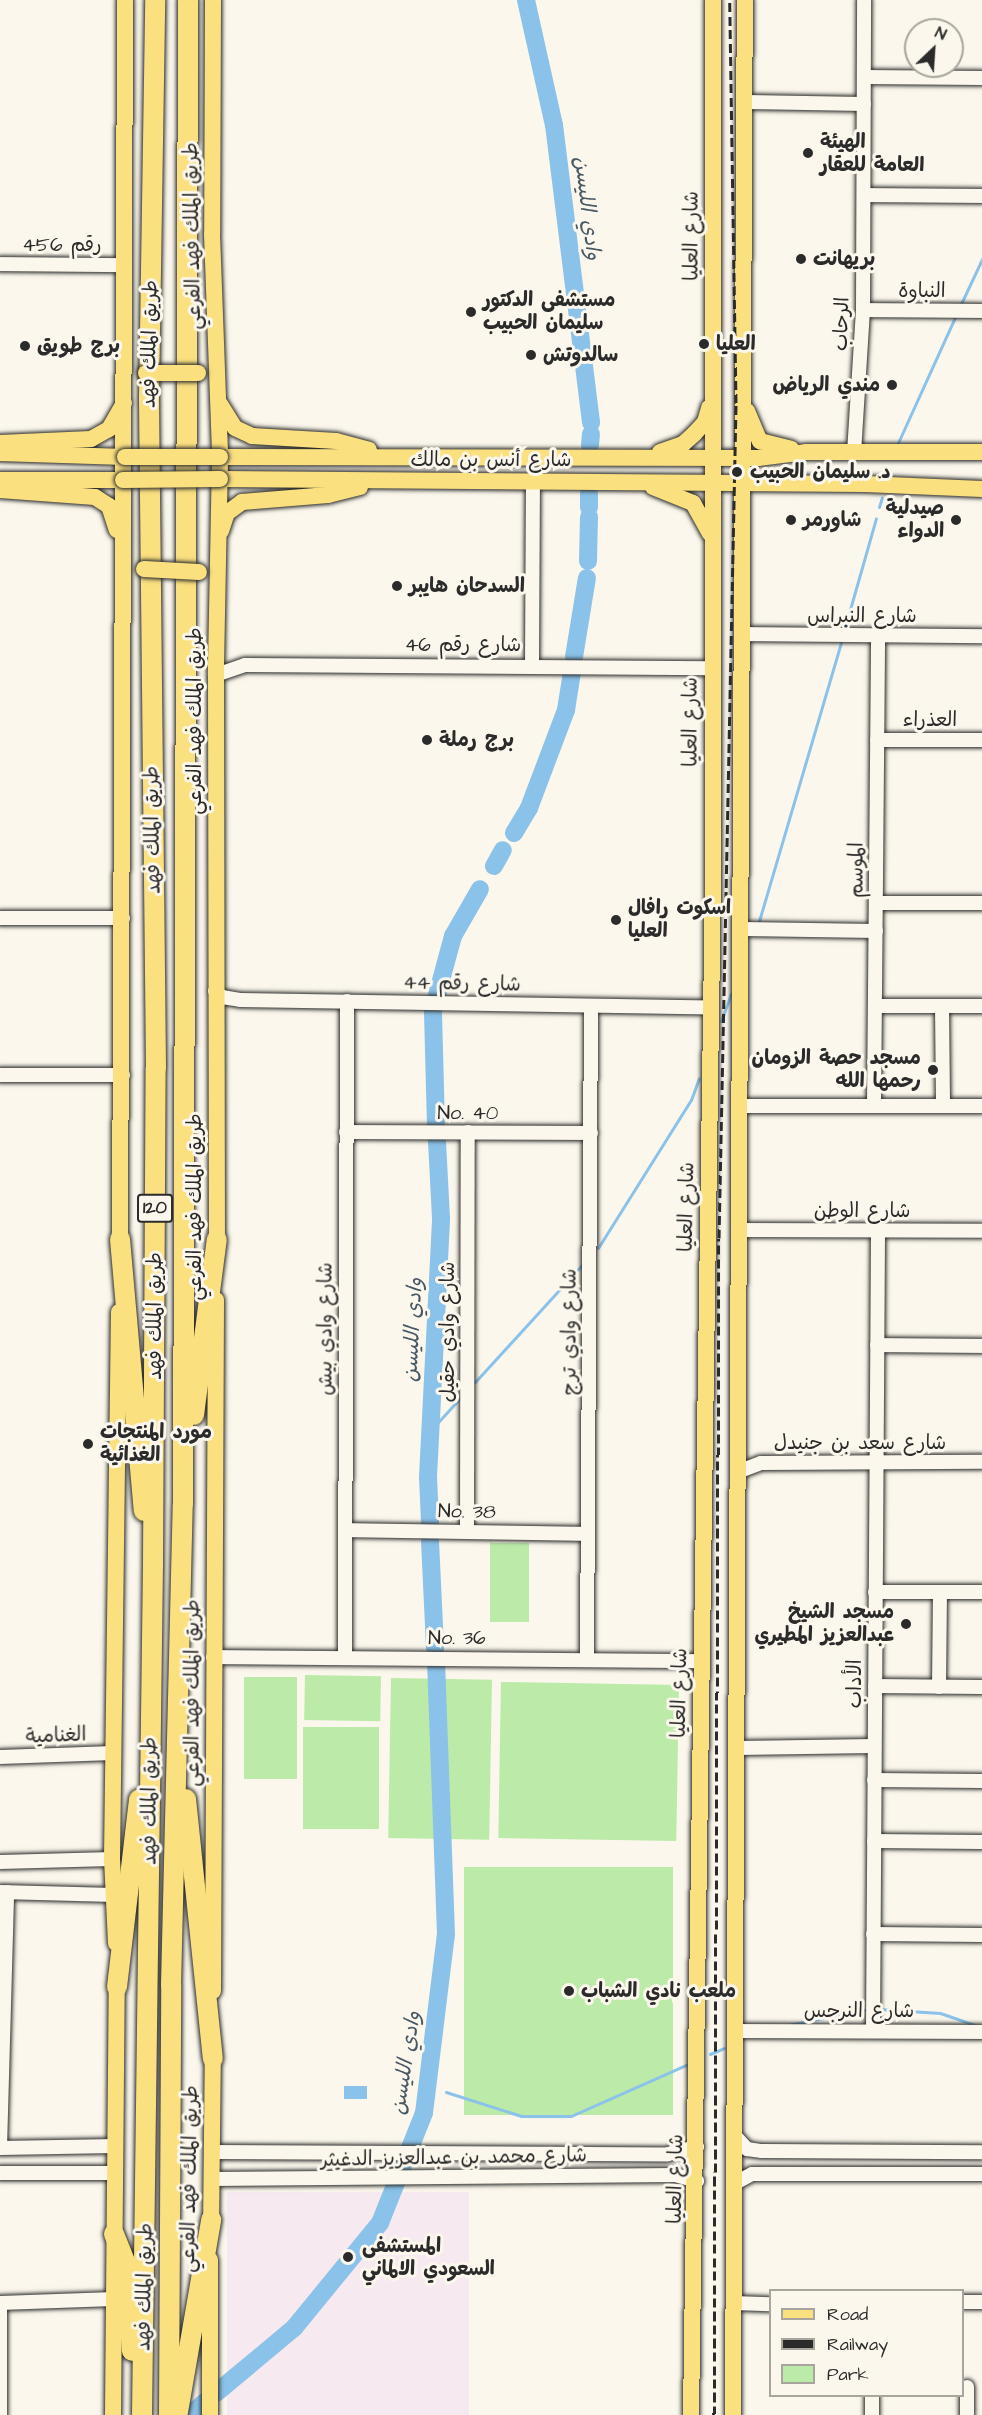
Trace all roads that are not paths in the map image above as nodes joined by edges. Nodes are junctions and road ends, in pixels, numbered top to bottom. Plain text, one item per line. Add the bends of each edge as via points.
1 (125, 0) edge
2 (155, 0) edge
3 (188, 0) edge
4 (213, 0) edge
5 (713, 0) edge
6 (745, 0) edge
7 (864, 0) edge
8 (864, 77) junction
9 (982, 78) edge
10 (747, 102) junction
11 (864, 104) junction
12 (865, 195) junction
13 (982, 196) edge
14 (0, 264) edge
15 (124, 265) junction
16 (862, 310) junction
17 (982, 311) edge
18 (125, 354) junction
19 (215, 358) junction
20 (711, 400) junction
21 (745, 400) junction
22 (219, 402) junction
23 (125, 403) junction
24 (0, 443) edge
25 (806, 452) junction
26 (982, 452) edge
27 (0, 453) edge
28 (854, 453) junction
29 (387, 455) junction
30 (648, 456) junction
31 (713, 456) junction
32 (125, 458) junction
33 (220, 458) junction
34 (744, 458) junction
35 (220, 479) junction
36 (0, 480) edge
37 (123, 480) junction
38 (386, 481) junction
39 (532, 482) junction
40 (638, 482) junction
41 (712, 484) junction
42 (744, 484) junction
43 (982, 489) edge
44 (0, 490) edge
45 (712, 541) junction
46 (122, 547) junction
47 (217, 562) junction
48 (121, 601) junction
49 (216, 601) junction
50 (742, 634) junction
51 (878, 635) junction
52 (982, 636) edge
53 (532, 665) junction
54 (712, 668) junction
55 (216, 675) junction
56 (877, 740) junction
57 (982, 740) edge
58 (876, 903) junction
59 (982, 903) edge
60 (0, 918) edge
61 (123, 918) junction
62 (743, 929) junction
63 (876, 931) junction
64 (215, 991) junction
65 (347, 1001) junction
66 (875, 1005) junction
67 (942, 1006) junction
68 (982, 1006) edge
69 (591, 1007) junction
70 (711, 1007) junction
71 (0, 1075) edge
72 (123, 1075) junction
73 (0, 1089) edge
74 (742, 1106) junction
75 (874, 1106) junction
76 (943, 1106) junction
77 (982, 1106) edge
78 (346, 1132) junction
79 (468, 1132) junction
80 (591, 1133) junction
81 (741, 1230) junction
82 (878, 1231) junction
83 (982, 1231) edge
84 (120, 1239) junction
85 (217, 1239) junction
86 (877, 1345) junction
87 (982, 1346) edge
88 (876, 1462) junction
89 (982, 1462) edge
90 (740, 1471) junction
91 (183, 1504) junction
92 (345, 1530) junction
93 (467, 1532) junction
94 (588, 1534) junction
95 (153, 1565) junction
96 (875, 1592) junction
97 (940, 1592) junction
98 (982, 1592) edge
99 (213, 1657) junction
100 (345, 1657) junction
101 (587, 1658) junction
102 (701, 1661) junction
103 (875, 1686) junction
104 (939, 1687) junction
105 (982, 1687) edge
106 (150, 1710) junction
107 (177, 1714) junction
108 (874, 1746) junction
109 (738, 1748) junction
110 (113, 1753) junction
111 (0, 1757) edge
112 (874, 1780) junction
113 (982, 1781) edge
114 (874, 1841) junction
115 (982, 1842) edge
116 (112, 1859) junction
117 (0, 1862) edge
118 (3, 1892) edge
119 (114, 1895) junction
120 (873, 1934) junction
121 (982, 1935) edge
122 (117, 1987) junction
123 (736, 2031) junction
124 (873, 2031) junction
125 (982, 2032) edge
126 (213, 2059) junction
127 (735, 2136) junction
128 (116, 2146) junction
129 (697, 2147) junction
130 (0, 2148) edge
131 (212, 2151) junction
132 (774, 2151) junction
133 (800, 2151) junction
134 (982, 2152) edge
135 (668, 2154) junction
136 (0, 2173) edge
137 (116, 2173) junction
138 (773, 2173) junction
139 (800, 2173) junction
140 (982, 2174) edge
141 (668, 2175) junction
142 (211, 2179) junction
143 (697, 2181) junction
144 (735, 2183) junction
145 (211, 2220) junction
146 (114, 2234) junction
147 (114, 2299) junction
148 (964, 2302) edge
149 (982, 2302) edge
150 (0, 2303) edge
151 (734, 2303) junction
152 (769, 2304) edge
153 (965, 2387) edge
154 (982, 2387) edge
155 (872, 2397) edge
156 (0, 2407) edge
157 (0, 2415) edge
158 (113, 2415) edge
159 (136, 2415) edge
160 (142, 2415) edge
161 (169, 2415) edge
162 (178, 2415) edge
163 (210, 2415) edge
164 (691, 2415) edge
165 (734, 2415) edge
166 (872, 2415) edge
167 (967, 2415) edge

1 - 15 main road
2 - 95 highway, طريق الملك فهد / 120 via 149,397 156,1068
3 - 91 highway, طريق الملك فهد / 120
4 - 19 main road, طريق الملك فهد الفرعي
5 - 20 main road, شارع العليا
6 - 10 main road
7 - 8 street, الرحاب
8 - 9 street
8 - 11 street, الرحاب
10 - 11 street
10 - 21 main road
11 - 12 street, الرحاب
12 - 13 street
12 - 16 street, الرحاب
14 - 15 street, رقم 456
15 - 18 main road
16 - 17 street, النباوة
16 - 28 street, الرحاب
18 - 19 main road, bridge via 146,373 198,373
18 - 23 main road
19 - 22 main road, طريق الملك فهد الفرعي
20 - 30 main road via 705,422 683,444
20 - 31 main road, شارع العليا
21 - 25 main road via 760,441
21 - 34 main road
22 - 29 main road via 235,428 252,436 336,441
22 - 33 main road, طريق الملك فهد الفرعي
23 - 24 main road via 109,429 91,439
23 - 32 main road
25 - 28 main road
25 - 34 main road
26 - 28 main road
27 - 32 main road
29 - 30 main road
29 - 33 main road
30 - 31 main road
31 - 34 main road
31 - 41 main road, شارع العليا
32 - 33 main road, bridge
32 - 37 main road
33 - 35 main road, طريق الملك فهد الفرعي
34 - 42 main road
35 - 37 main road, شارع أنس بن مالك, bridge
35 - 38 main road, شارع أنس بن مالك
35 - 47 main road, طريق الملك فهد الفرعي
36 - 37 main road, شارع أنس بن مالك
37 - 46 main road
38 - 39 main road, شارع أنس بن مالك
38 - 47 main road via 328,495 242,502 227,513
39 - 40 main road, شارع أنس بن مالك
39 - 53 street
40 - 41 main road, شارع أنس بن مالك
40 - 45 main road via 693,503
41 - 42 main road, شارع أنس بن مالك
41 - 45 main road, شارع العليا
42 - 43 main road, شارع أنس بن مالك via 865,483
42 - 50 main road
44 - 46 main road via 95,497 109,506
45 - 54 main road, شارع العليا
46 - 48 main road
47 - 49 main road, طريق الملك فهد الفرعي
48 - 49 main road, bridge via 128,576 144,569 199,573 210,583
48 - 61 main road
49 - 55 main road, طريق الملك فهد الفرعي
50 - 51 street, شارع النبراس
50 - 62 main road
51 - 52 street, شارع النبراس
51 - 56 street, الموسم
53 - 54 street, شارع رقم 46
53 - 55 street, شارع رقم 46 via 245,664
54 - 70 main road, شارع العليا
55 - 64 main road, طريق الملك فهد الفرعي
56 - 57 street, العذراء
56 - 58 street, الموسم
58 - 59 street
58 - 63 street, الموسم
60 - 61 street
61 - 72 main road
62 - 63 street
62 - 74 main road
63 - 66 street, الموسم
64 - 65 street, شارع رقم 44 via 229,999
64 - 85 main road, طريق الملك فهد الفرعي
65 - 69 street, شارع رقم 44
65 - 78 street, شارع وادي بيش
66 - 67 street
66 - 75 street, الموسم
67 - 68 street
67 - 76 street
69 - 70 street, شارع رقم 44
69 - 80 street, شارع وادي ترج
70 - 102 main road, شارع العليا
71 - 72 street
71 - 73 street
72 - 84 main road
74 - 75 street
74 - 81 main road
75 - 76 street
76 - 77 street
78 - 79 street, No. 40
78 - 92 street, شارع وادي بيش
79 - 80 street, No. 40
79 - 93 street, شارع وادي حقيل
80 - 94 street, شارع وادي ترج
81 - 82 street, شارع الوطن
81 - 90 main road
82 - 83 street, شارع الوطن
82 - 86 street, الأداب
84 - 95 highway via 139,1480
84 - 110 main road
85 - 91 highway
85 - 99 main road, طريق الملك فهد الفرعي
86 - 87 street
86 - 88 street, الأداب
88 - 89 street, شارع سعد بن جنيدل
88 - 90 street, شارع سعد بن جنيدل via 761,1462
88 - 96 street, الأداب
90 - 109 main road
91 - 107 highway, طريق الملك فهد / 120
92 - 93 street, No. 38
92 - 100 street, شارع وادي بيش
93 - 94 street, No. 38
94 - 101 street, شارع وادي ترج
95 - 106 highway, طريق الملك فهد / 120
96 - 97 street
96 - 103 street, الأداب
97 - 98 street
97 - 104 street
99 - 100 street, No. 36
99 - 126 main road, طريق الملك فهد الفرعي
100 - 101 street, No. 36
101 - 102 street, No. 36
102 - 129 main road, شارع العليا
103 - 104 street
103 - 108 street, الأداب
104 - 105 street
106 - 122 highway
106 - 160 highway, طريق الملك فهد / 120 via 151,1981
107 - 126 highway
107 - 161 highway, طريق الملك فهد / 120
108 - 109 street
108 - 112 street, الأداب
109 - 123 main road
110 - 111 street, الغنامية
110 - 116 main road
112 - 113 street
112 - 114 street, الأداب
114 - 115 street
114 - 120 street, الأداب
116 - 117 street
116 - 119 main road
118 - 119 street
118 - 130 street
119 - 122 main road
120 - 121 street
120 - 124 street, الأداب
122 - 128 main road
123 - 124 street, شارع النرجس
123 - 127 main road
124 - 125 street, شارع النرجس
126 - 131 main road, طريق الملك فهد الفرعي
127 - 132 street via 747,2149
127 - 144 main road
128 - 130 street
128 - 137 main road
129 - 135 street, شارع محمد بن عبدالعزيز الدغيثر
129 - 143 main road, شارع العليا
131 - 135 street, شارع محمد بن عبدالعزيز الدغيثر
131 - 142 main road, طريق الملك فهد الفرعي
132 - 133 street
132 - 138 street via 765,2162
133 - 134 street
133 - 139 street
135 - 141 street
136 - 137 street
137 - 146 main road
138 - 139 street
138 - 144 street via 752,2174
139 - 140 street
141 - 142 street, شارع محمد بن عبدالعزيز الدغيثر
141 - 143 street, شارع محمد بن عبدالعزيز الدغيثر
142 - 145 main road, طريق الملك فهد الفرعي
143 - 164 main road, شارع العليا
144 - 151 main road
145 - 162 highway
145 - 163 main road, طريق الملك فهد الفرعي
146 - 147 main road
146 - 159 highway via 126,2264
147 - 150 street
147 - 158 main road
148 - 149 street
150 - 156 street
151 - 152 street
151 - 165 main road
153 - 154 street
153 - 167 street
155 - 166 street
156 - 157 street

